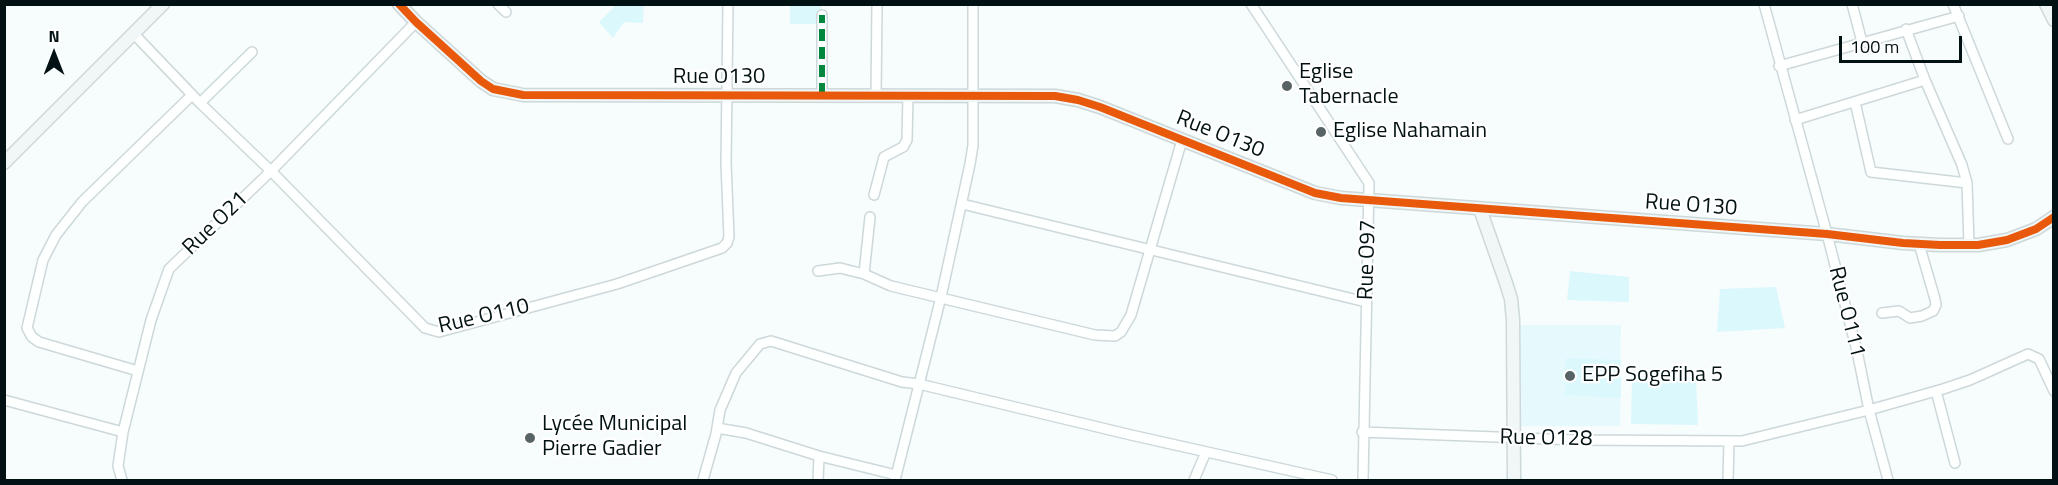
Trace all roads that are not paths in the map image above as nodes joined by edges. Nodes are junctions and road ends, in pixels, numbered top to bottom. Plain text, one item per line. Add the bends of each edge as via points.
1 (163, 4) edge
2 (399, 4) edge
3 (498, 4) edge
4 (728, 4) edge
5 (877, 4) edge
6 (973, 4) edge
7 (1251, 4) edge
8 (1764, 4) edge
9 (1851, 4) edge
10 (1953, 4) edge
11 (2046, 4) edge
12 (506, 12) dead end
13 (822, 15) dead end
14 (1959, 16) junction
15 (2054, 20) edge
16 (416, 22) junction
17 (1906, 29) junction
18 (134, 34) junction
19 (1862, 42) junction
20 (252, 52) dead end
21 (1779, 66) junction
22 (1925, 81) junction
23 (192, 95) junction
24 (822, 95) junction
25 (876, 95) junction
26 (727, 96) junction
27 (908, 96) junction
28 (974, 96) junction
29 (1855, 102) junction
30 (200, 103) junction
31 (1795, 120) junction
32 (2008, 139) dead end
33 (1182, 140) junction
34 (4, 163) edge
35 (271, 171) junction
36 (1966, 183) junction
37 (874, 195) dead end
38 (1370, 201) junction
39 (962, 204) junction
40 (1480, 209) junction
41 (870, 217) dead end
42 (2054, 217) edge
43 (1827, 234) junction
44 (1919, 244) junction
45 (1969, 245) junction
46 (1151, 250) junction
47 (818, 271) dead end
48 (864, 274) junction
49 (941, 297) junction
50 (1366, 302) junction
51 (1882, 313) dead end
52 (138, 371) junction
53 (920, 384) junction
54 (1936, 391) junction
55 (2054, 391) edge
56 (4, 400) edge
57 (1869, 410) junction
58 (717, 428) junction
59 (123, 432) junction
60 (1362, 432) junction
61 (1513, 438) junction
62 (1729, 441) junction
63 (1206, 452) junction
64 (819, 456) junction
65 (1954, 463) dead end
66 (895, 478) edge
67 (122, 480) edge
68 (703, 480) edge
69 (818, 480) edge
70 (1194, 480) edge
71 (1332, 480) edge
72 (1363, 480) edge
73 (1514, 480) edge
74 (1728, 480) edge
75 (1888, 480) edge

1 - 18 street
2 - 16 street, Rue O130
3 - 12 street
4 - 26 street, Rue O110
5 - 25 street
6 - 28 street
7 - 38 street, Rue O97 via 1367,176
8 - 21 street, Rue O111
9 - 19 street
10 - 14 street
11 - 15 street
13 - 24 street
14 - 17 street
14 - 32 street
16 - 26 street, Rue O130 via 493,89 535,95
16 - 35 street, Rue O21
17 - 19 street
17 - 22 street
18 - 23 street, Rue O110
18 - 34 street
19 - 21 street
20 - 30 street
21 - 31 street, Rue O111
22 - 29 street
22 - 36 street via 1959,156
23 - 30 street, Rue O110
23 - 52 street via 82,202 56,235 43,260 27,328 39,342
24 - 25 street, Rue O130
24 - 26 street, Rue O130
25 - 27 street, Rue O130
26 - 35 street, Rue O110 via 729,237 722,248 617,284 439,332 425,328
27 - 28 street, Rue O130
27 - 37 street via 906,140 903,147 884,157
28 - 33 street, Rue O130 via 1055,96 1078,100
28 - 39 street via 973,145
29 - 31 street
29 - 36 street via 1871,172
30 - 35 street, Rue O110
31 - 43 street, Rue O111
33 - 38 street, Rue O130 via 1315,193
33 - 46 street
35 - 52 street, Rue O21 via 169,269
36 - 45 street
38 - 40 street, Rue O130
38 - 50 street, Rue O97
39 - 46 street
39 - 49 street
40 - 43 street, Rue O130
40 - 61 street via 1511,299
41 - 48 street
42 - 45 street, Rue O130 via 2007,240
43 - 44 street, Rue O130
43 - 57 street, Rue O111
44 - 45 street, Rue O130
44 - 51 street via 1935,299 1933,311 1910,318 1899,311
46 - 49 street via 1131,315 1115,336 1095,335
46 - 50 street
47 - 48 street via 840,268
48 - 49 street via 891,286
49 - 53 street
50 - 60 street, Rue O97
52 - 59 street, Rue O21
53 - 58 street via 766,341 738,368 720,410
53 - 63 street
53 - 66 street
54 - 55 street, Rue O128 via 2028,354 2039,359
54 - 57 street, Rue O128
54 - 65 street
56 - 59 street
57 - 62 street, Rue O128
57 - 75 street, Rue O111
58 - 64 street
58 - 68 street
59 - 67 street, Rue O21 via 118,466
60 - 61 street, Rue O128
60 - 72 street, Rue O97
61 - 62 street, Rue O128
61 - 73 street
62 - 74 street
63 - 70 street
63 - 71 street
64 - 66 street
64 - 69 street

